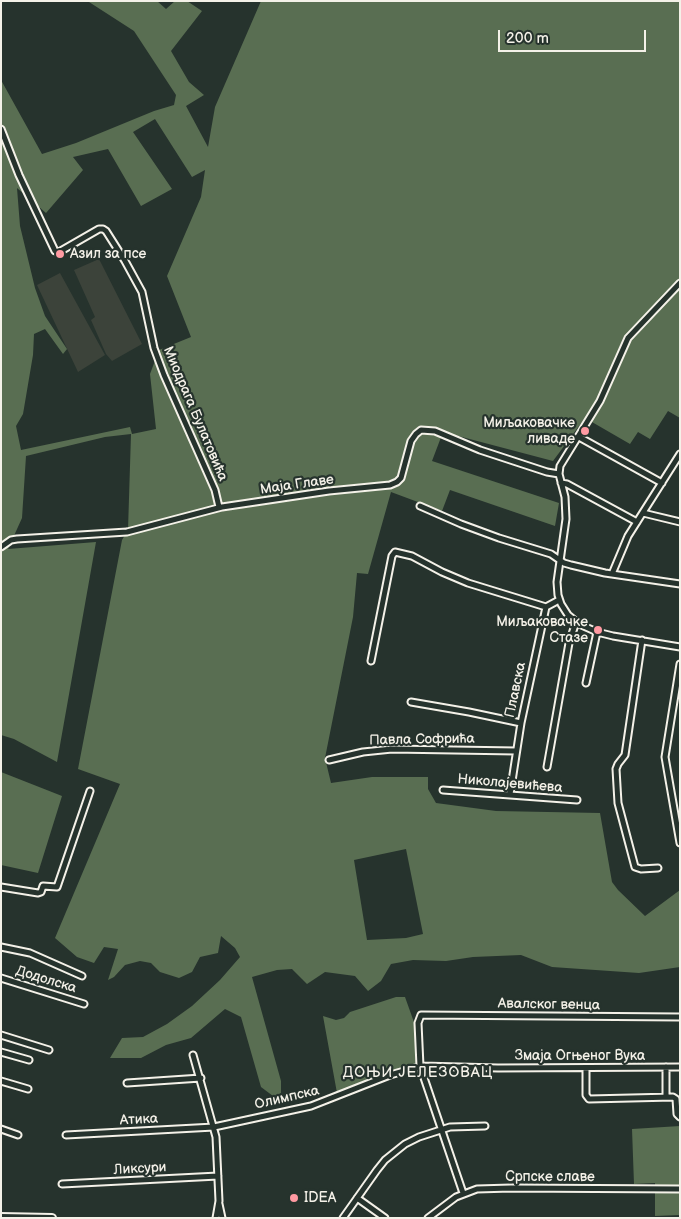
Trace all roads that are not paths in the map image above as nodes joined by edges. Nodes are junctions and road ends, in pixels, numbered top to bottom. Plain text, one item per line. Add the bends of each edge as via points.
1 (1, 129) edge
2 (680, 283) edge
3 (579, 437) junction
4 (680, 454) edge
5 (559, 474) junction
6 (561, 482) junction
7 (662, 483) junction
8 (420, 506) dead end
9 (219, 507) junction
10 (643, 513) junction
11 (637, 522) junction
12 (680, 522) edge
13 (1, 547) edge
14 (560, 559) junction
15 (612, 574) junction
16 (680, 584) edge
17 (559, 600) junction
18 (546, 607) junction
19 (576, 622) junction
20 (597, 632) junction
21 (642, 640) junction
22 (680, 647) edge
23 (371, 660) dead end
24 (680, 664) edge
25 (586, 683) dead end
26 (411, 702) dead end
27 (521, 722) junction
28 (516, 751) junction
29 (329, 760) dead end
30 (548, 767) dead end
31 (442, 790) dead end
32 (90, 792) dead end
33 (510, 794) junction
34 (576, 800) dead end
35 (680, 843) edge
36 (658, 868) dead end
37 (1, 887) edge
38 (1, 947) edge
39 (82, 976) dead end
40 (1, 978) edge
41 (84, 1004) dead end
42 (680, 1017) edge
43 (1, 1036) edge
44 (49, 1050) dead end
45 (1, 1052) edge
46 (193, 1055) dead end
47 (29, 1060) dead end
48 (420, 1066) junction
49 (666, 1067) junction
50 (680, 1067) edge
51 (586, 1068) junction
52 (201, 1078) junction
53 (1, 1080) edge
54 (127, 1083) dead end
55 (28, 1089) dead end
56 (666, 1097) junction
57 (680, 1117) edge
58 (485, 1126) dead end
59 (214, 1127) junction
60 (1, 1129) edge
61 (441, 1129) junction
62 (18, 1135) dead end
63 (66, 1135) dead end
64 (218, 1176) junction
65 (62, 1184) dead end
66 (680, 1189) edge
67 (463, 1193) junction
68 (357, 1198) junction
69 (219, 1204) junction
70 (1, 1216) edge
71 (52, 1218) edge
72 (216, 1218) edge
73 (222, 1218) edge
74 (342, 1218) edge
75 (385, 1218) edge
76 (428, 1218) edge

1 - 9 street, Миодрага Булатовића via 55,251 59,252 103,229 125,261 142,292 154,348 164,376 216,490
2 - 3 street via 628,338 603,396
3 - 5 street via 561,464
3 - 7 street
4 - 7 street
5 - 6 street
5 - 9 street, Маја Главе via 425,430 419,432 408,446 402,475 393,484
6 - 11 street
6 - 14 street via 566,497 566,519
7 - 10 street
8 - 14 street
9 - 13 street, Маја Главе via 127,532 17,539
10 - 11 street
10 - 12 street
11 - 15 street
14 - 15 street via 571,565
14 - 17 street
15 - 16 street
17 - 18 street
17 - 19 street
18 - 23 street via 468,583 412,556 395,552
18 - 27 street, Плавска
19 - 20 street
19 - 30 street via 569,643
20 - 21 street
20 - 25 street
21 - 22 street
21 - 36 street via 624,755 617,765 618,802 635,867
24 - 35 street via 665,757
26 - 27 street
27 - 28 street, Плавска
28 - 29 street, Павла Софрића via 392,749
28 - 33 street, Плавска
31 - 33 street, Николајевићева
32 - 37 street via 57,887 44,885 38,893
33 - 34 street, Николајевићева
38 - 39 street via 30,953
40 - 41 street, Додолска
42 - 48 street, Авалског венца via 423,1014 419,1017
43 - 44 street
45 - 47 street
46 - 52 street
48 - 51 street, Змаја Огњеног Вука
48 - 59 street, Олимпска via 312,1106
48 - 61 street
49 - 50 street, Змаја Огњеног Вука
49 - 51 street, Змаја Огњеног Вука
49 - 56 street
51 - 56 street via 586,1095 589,1099
52 - 54 street
52 - 59 street
53 - 55 street
56 - 57 street via 676,1100 676,1114
58 - 61 street
59 - 63 street, Атика
59 - 64 street
60 - 62 street
61 - 67 street
61 - 68 street via 412,1140 397,1150 376,1170
64 - 65 street, Ликсури
64 - 69 street
66 - 67 street, Српске славе via 511,1188 477,1189
67 - 76 street, Српске славе
68 - 74 street
68 - 75 street
69 - 72 street
69 - 73 street
70 - 71 main road

